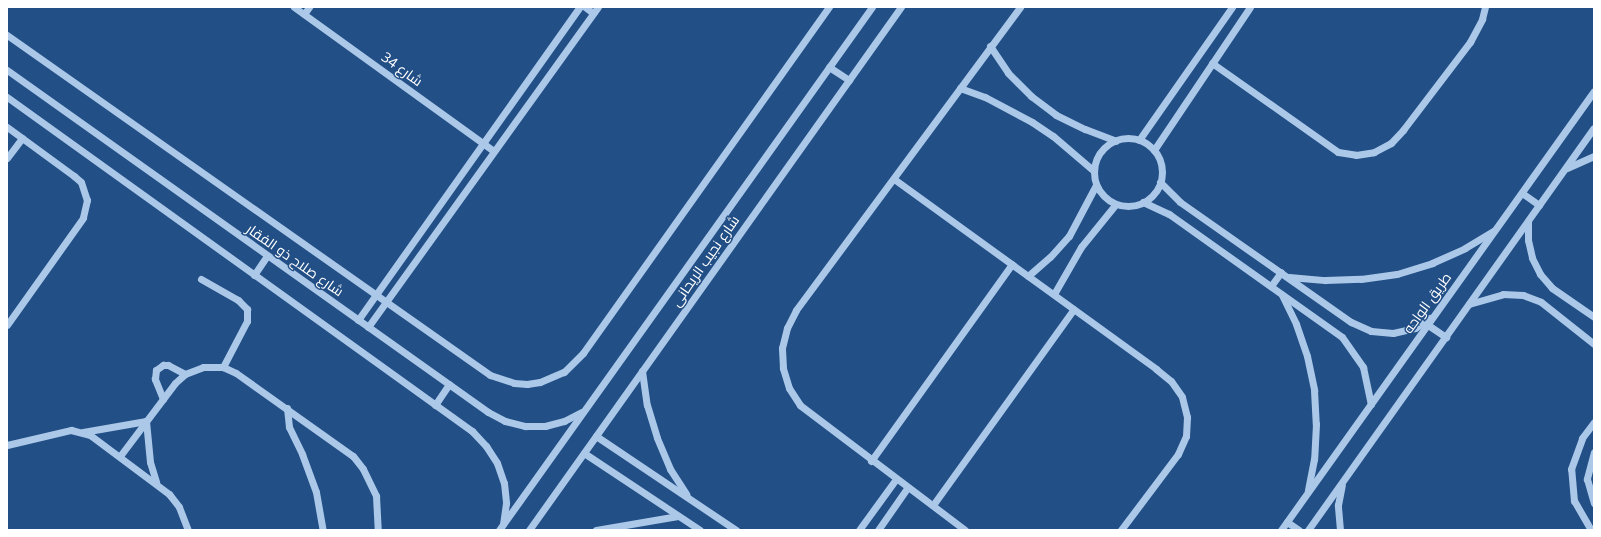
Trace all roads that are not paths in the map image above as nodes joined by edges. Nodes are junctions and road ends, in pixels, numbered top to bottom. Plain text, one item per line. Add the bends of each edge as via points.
1 (294, 7) edge
2 (309, 7) edge
3 (580, 7) edge
4 (585, 7) edge
5 (829, 7) edge
6 (872, 7) edge
7 (901, 7) edge
8 (1020, 7) edge
9 (1232, 7) edge
10 (1250, 7) edge
11 (1485, 7) edge
12 (596, 10) edge
13 (304, 14) junction
14 (7, 34) edge
15 (990, 46) junction
16 (1212, 63) junction
17 (829, 67) junction
18 (7, 70) edge
19 (849, 80) junction
20 (960, 88) junction
21 (1594, 91) edge
22 (7, 97) edge
23 (7, 127) edge
24 (1594, 128) edge
25 (22, 138) junction
26 (1139, 140) junction
27 (1116, 141) junction
28 (483, 143) junction
29 (1154, 150) junction
30 (494, 151) junction
31 (1594, 156) edge
32 (7, 158) edge
33 (1565, 170) junction
34 (1094, 171) junction
35 (894, 179) junction
36 (1160, 182) junction
37 (1096, 185) junction
38 (1522, 193) junction
39 (1144, 202) junction
40 (1116, 204) junction
41 (1539, 205) junction
42 (1528, 222) junction
43 (1496, 229) junction
44 (267, 256) junction
45 (1012, 264) junction
46 (1281, 272) junction
47 (254, 275) junction
48 (1028, 276) junction
49 (1289, 276) junction
50 (201, 279) dead end
51 (1271, 286) junction
52 (1281, 293) junction
53 (1054, 294) junction
54 (376, 295) junction
55 (386, 302) junction
56 (1469, 304) junction
57 (1074, 309) junction
58 (1434, 316) junction
59 (1594, 317) edge
60 (358, 320) junction
61 (7, 325) edge
62 (1428, 325) junction
63 (368, 327) junction
64 (1446, 337) junction
65 (1594, 344) edge
66 (223, 367) junction
67 (642, 371) junction
68 (184, 374) junction
69 (449, 384) junction
70 (163, 398) junction
71 (1371, 404) junction
72 (435, 405) junction
73 (287, 408) junction
74 (582, 412) junction
75 (146, 421) junction
76 (1593, 425) edge
77 (83, 432) junction
78 (596, 436) junction
79 (7, 445) edge
80 (1594, 452) edge
81 (584, 453) junction
82 (120, 456) junction
83 (871, 461) junction
84 (896, 479) junction
85 (156, 482) junction
86 (1342, 482) junction
87 (908, 487) junction
88 (1308, 493) junction
89 (688, 498) junction
90 (1594, 503) edge
91 (933, 506) junction
92 (678, 516) junction
93 (1287, 522) junction
94 (501, 527) edge
95 (188, 530) edge
96 (323, 530) edge
97 (378, 530) edge
98 (528, 530) edge
99 (596, 530) edge
100 (700, 530) edge
101 (736, 530) edge
102 (859, 530) edge
103 (878, 530) edge
104 (965, 530) edge
105 (1121, 530) edge
106 (1281, 530) edge
107 (1299, 530) edge
108 (1308, 530) edge
109 (1340, 530) edge
110 (1591, 530) edge

1 - 13 street, شارع 34
2 - 13 street
3 - 28 street
4 - 12 street
5 - 55 street via 583,353 564,372 540,382 514,383 502,380 490,375
6 - 17 street, شارع نجيب الريحانى
7 - 19 street, شارع نجيب الريحانى
8 - 15 street
9 - 26 street
10 - 16 street
11 - 16 street via 1470,42 1408,123 1391,143 1374,152 1356,155 1338,152
12 - 30 street
13 - 28 street, شارع 34
14 - 54 street
15 - 20 street
15 - 27 street via 1008,73 1043,105 1084,129
16 - 29 street
17 - 19 street
17 - 74 street, شارع نجيب الريحانى
18 - 44 street, شارع صلاح ذو الفقار
19 - 67 street, شارع نجيب الريحانى
20 - 34 street via 991,100 1032,122 1054,136
20 - 35 street
21 - 38 street, طريق الواحه
22 - 47 street
23 - 25 street
24 - 33 street
25 - 32 street
25 - 61 street via 78,179 85,191 87,204 83,218
26 - 27 street
26 - 29 street
27 - 34 street via 1100,153
28 - 30 street, شارع 34
28 - 54 street
29 - 36 street via 1159,160
30 - 55 street
31 - 33 street
33 - 41 street
34 - 37 street
35 - 45 street
35 - 83 street via 796,310 787,328 782,348 783,368 789,388 800,405
36 - 39 street via 1157,190
36 - 46 street via 1176,199
37 - 40 street via 1108,200
37 - 48 street via 1069,236
38 - 41 street
38 - 43 street, طريق الواحه
39 - 40 street via 1130,206
39 - 51 street via 1169,214
40 - 53 street via 1081,247
41 - 42 street
42 - 56 street
42 - 59 street via 1529,246 1540,274 1552,288
43 - 49 street via 1465,248 1432,263 1397,274 1325,280
43 - 58 street, طريق الواحه
44 - 47 street
44 - 60 street, شارع صلاح ذو الفقار
45 - 48 street
45 - 83 street
46 - 49 street
46 - 51 street
47 - 72 street
48 - 53 street
49 - 58 street via 1351,322 1371,331 1393,333 1415,328
50 - 66 street via 238,300 246,310 247,321
51 - 52 street
52 - 71 street via 1342,337 1354,351 1369,385
52 - 88 street via 1305,350 1314,390 1314,459
53 - 57 street
54 - 55 street
54 - 60 street
55 - 63 street
56 - 64 street
56 - 65 street via 1503,294 1523,295 1541,302
57 - 91 street
57 - 105 street via 1171,381 1182,397 1187,416 1186,436 1178,454
58 - 62 street, طريق الواحه
60 - 63 street, شارع صلاح ذو الفقار
62 - 64 street
62 - 71 street, طريق الواحه
63 - 69 street, شارع صلاح ذو الفقار
64 - 86 street
66 - 68 street via 203,367
66 - 73 street
67 - 78 street, شارع نجيب الريحانى
67 - 89 street via 647,405 657,438 670,469
68 - 70 street
68 - 70 street via 163,364 156,370 155,379
69 - 72 street
69 - 74 street, شارع صلاح ذو الفقار via 488,412 505,421 525,426 545,426 564,421
70 - 75 street
71 - 88 street, طريق الواحه
72 - 94 street via 472,431 497,463 504,483 506,503
73 - 96 street via 289,427 305,460 316,492
73 - 97 street via 341,446 363,469 376,496
74 - 94 street, شارع نجيب الريحانى
75 - 77 street
75 - 82 street
75 - 85 street via 150,462
76 - 110 street via 1575,453 1571,485 1581,516
77 - 79 street via 66,431
77 - 82 street
78 - 81 street, شارع نجيب الريحانى
78 - 89 street
80 - 90 street via 1587,479
81 - 92 street
81 - 98 street, شارع نجيب الريحانى
82 - 85 street
83 - 84 street
84 - 87 street
84 - 102 street
85 - 95 street via 179,507
86 - 108 street
86 - 109 street via 1338,505
87 - 91 street
87 - 103 street
88 - 93 street, طريق الواحه
89 - 101 street
91 - 104 street
92 - 99 street
92 - 100 street
93 - 106 street, طريق الواحه
93 - 107 street

